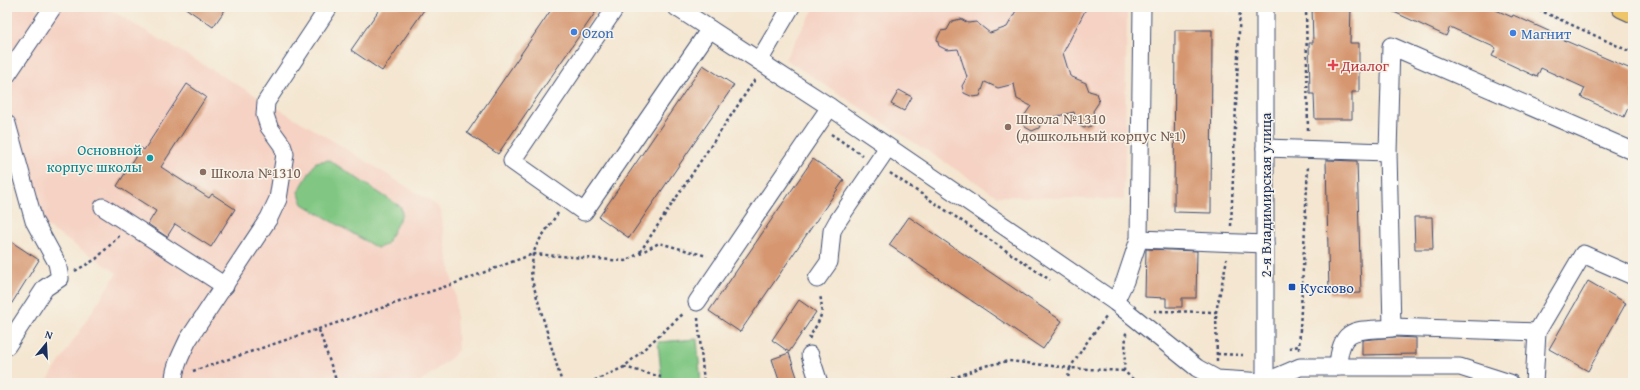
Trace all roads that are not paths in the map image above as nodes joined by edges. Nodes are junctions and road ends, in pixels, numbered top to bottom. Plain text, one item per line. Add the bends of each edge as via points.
1 (53, 7) edge
2 (329, 7) edge
3 (616, 7) edge
4 (791, 7) edge
5 (1142, 7) edge
6 (1265, 7) edge
7 (1622, 7) edge
8 (681, 9) edge
9 (1633, 12) edge
10 (710, 29) junction
11 (759, 67) junction
12 (7, 75) edge
13 (830, 107) junction
14 (7, 124) edge
15 (888, 147) junction
16 (1265, 148) junction
17 (1633, 151) edge
18 (1388, 152) junction
19 (103, 207) dead end
20 (1139, 239) junction
21 (1265, 244) junction
22 (1633, 276) edge
23 (817, 279) road end
24 (225, 286) junction
25 (697, 302) road end
26 (1115, 302) junction
27 (1392, 327) junction
28 (1537, 332) junction
29 (7, 346) edge
30 (810, 354) road end
31 (1338, 367) junction
32 (174, 380) edge
33 (819, 383) edge
34 (1265, 383) edge
35 (1510, 383) edge
36 (1534, 383) edge

1 - 12 street
2 - 24 street via 266,102 265,115 269,127 282,145 285,154 278,199 269,218
3 - 10 street via 512,161 584,212
4 - 11 street
5 - 20 street
6 - 16 street, 2-я Владимирская улица
7 - 9 main road
8 - 10 street
10 - 11 street
11 - 13 street
13 - 15 street
13 - 25 street
14 - 29 street via 34,221 57,263 60,278 45,288
15 - 23 street via 837,222 832,232 829,262
15 - 26 street
16 - 18 street
16 - 21 street, 2-я Владимирская улица
17 - 18 street via 1391,46
18 - 27 street
19 - 24 street
20 - 21 street
20 - 26 street
21 - 34 street, 2-я Владимирская улица
22 - 28 street via 1583,254
24 - 32 street via 188,340
26 - 34 street via 1197,368 1217,380
27 - 28 street
27 - 31 street via 1354,331 1348,335 1340,348
28 - 36 street
30 - 33 street
31 - 34 street via 1300,367
31 - 35 street via 1460,367

